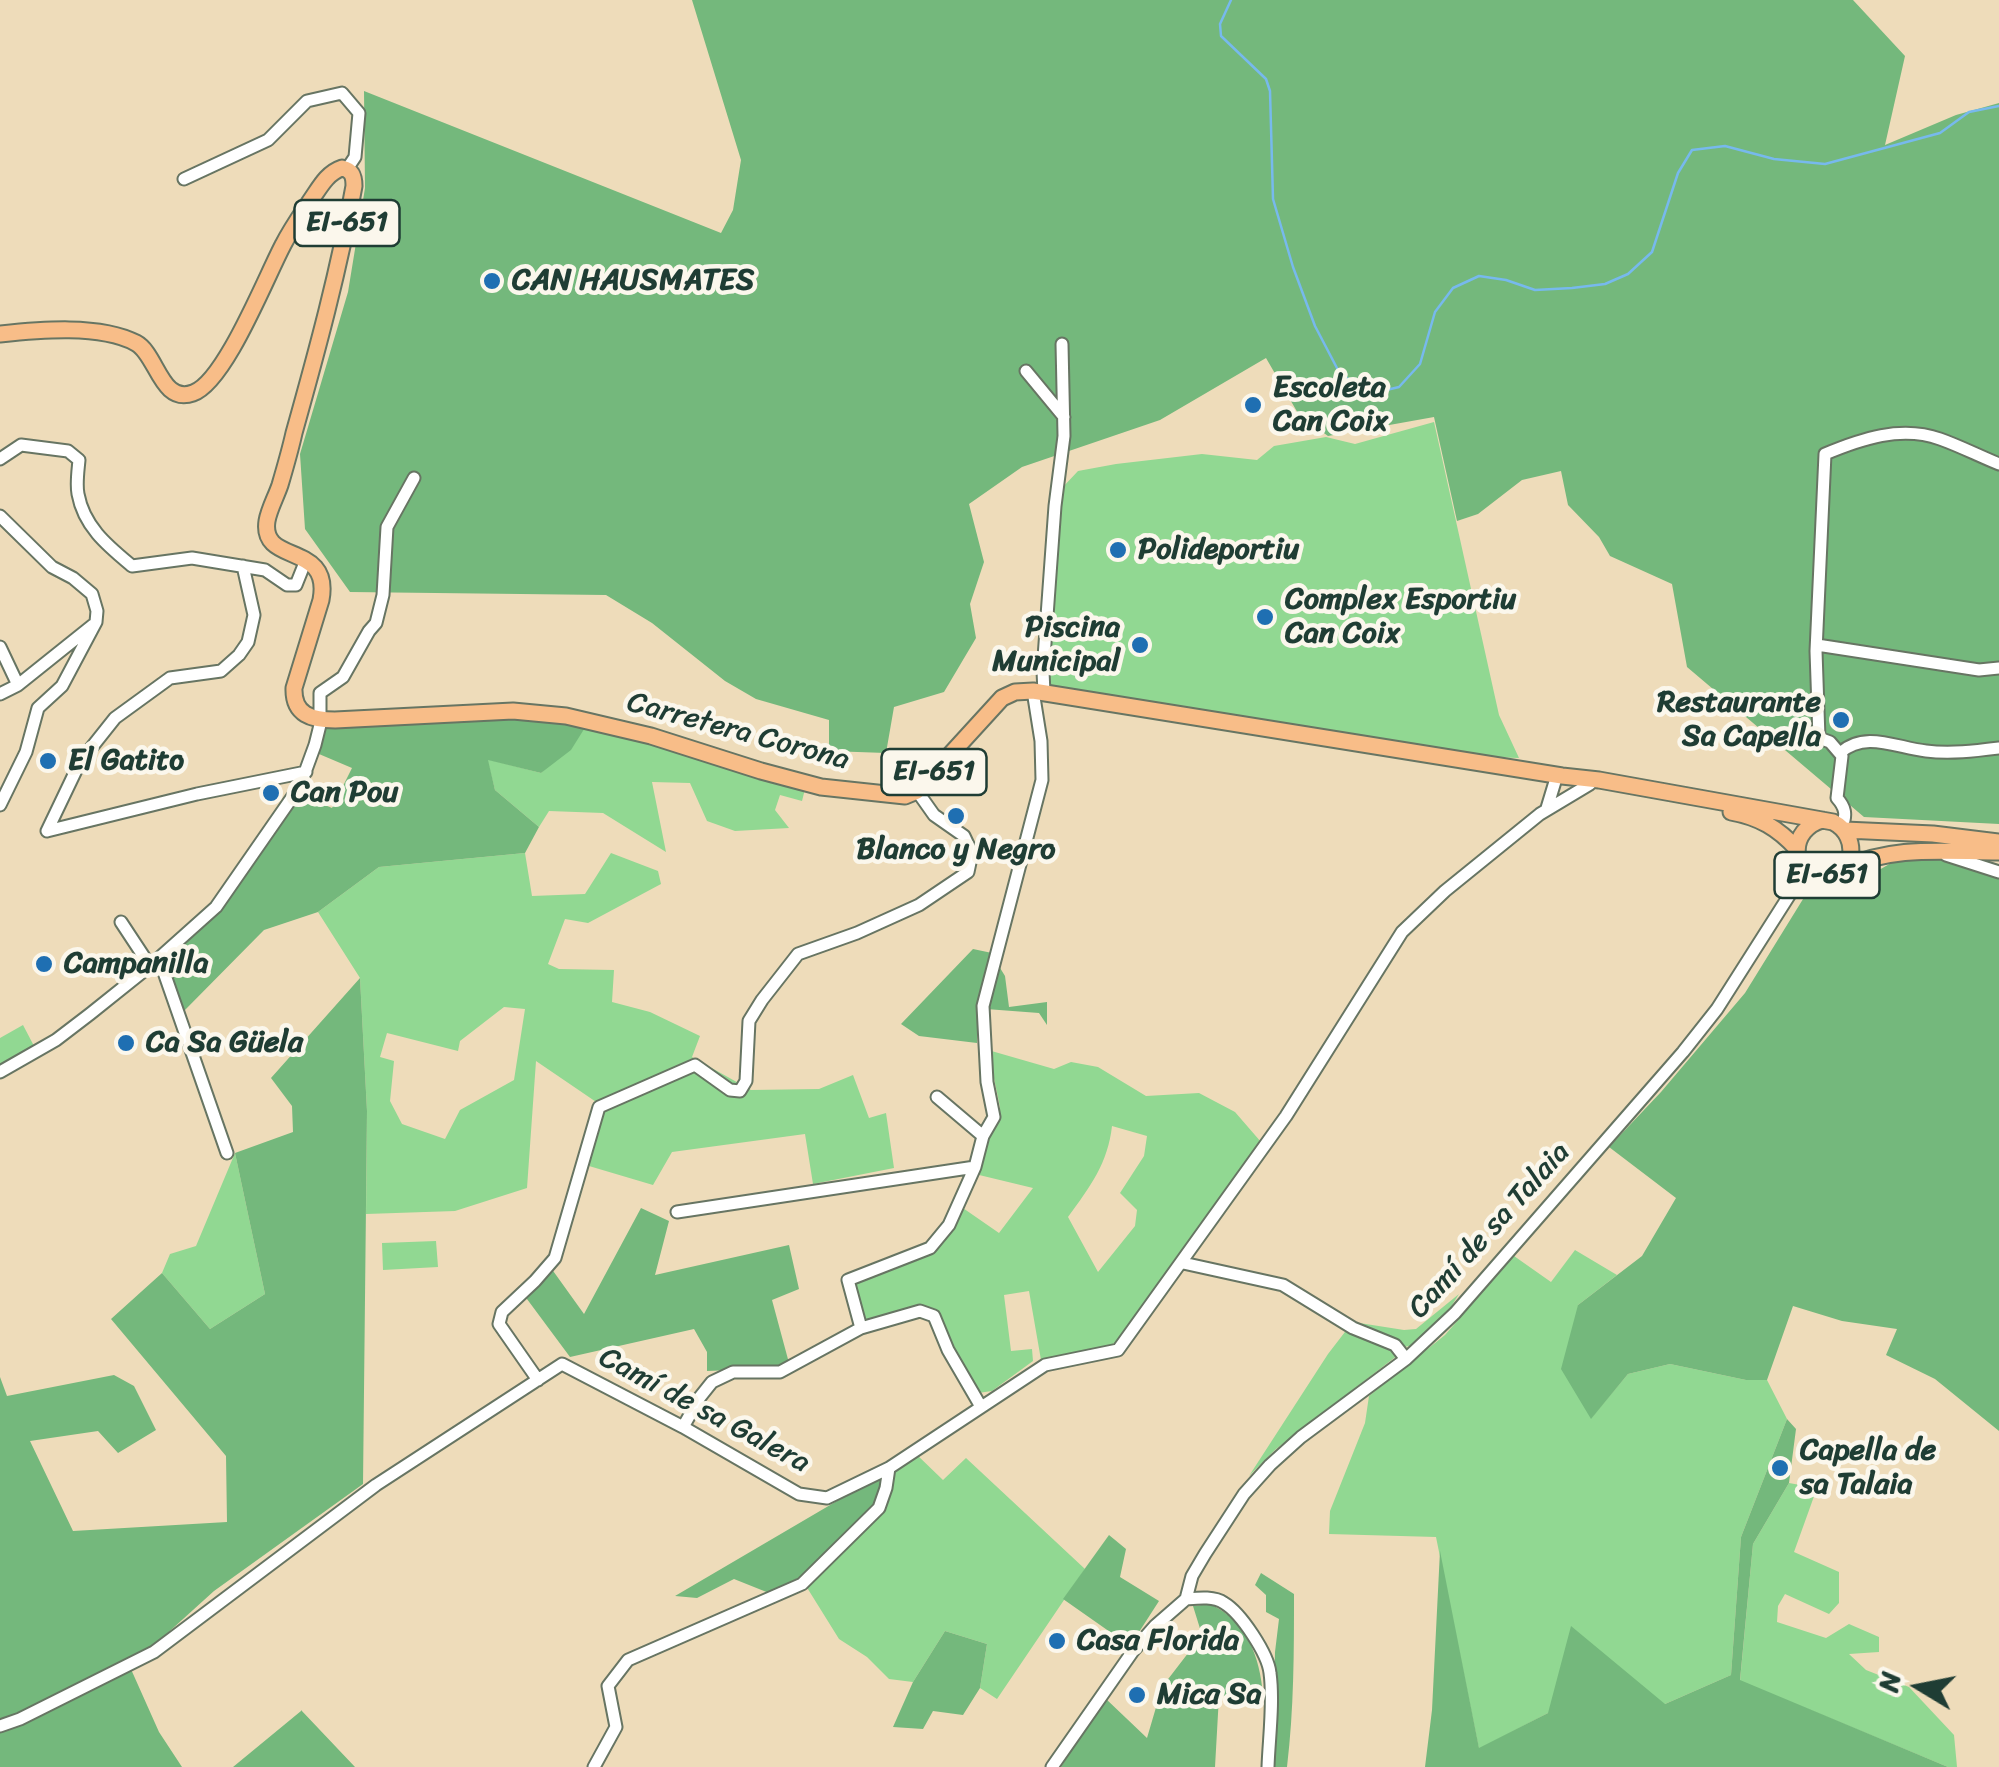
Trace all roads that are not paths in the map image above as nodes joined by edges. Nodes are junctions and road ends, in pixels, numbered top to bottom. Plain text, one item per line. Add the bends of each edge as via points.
1 (347, 169) junction
2 (184, 179) dead end
3 (0, 334) edge
4 (1062, 344) dead end
5 (1026, 370) dead end
6 (1064, 417) junction
7 (0, 460) edge
8 (1999, 464) edge
9 (414, 478) dead end
10 (0, 516) edge
11 (306, 560) junction
12 (243, 566) junction
13 (96, 622) junction
14 (1817, 645) junction
15 (0, 647) edge
16 (1999, 668) edge
17 (18, 684) junction
18 (1039, 692) junction
19 (0, 694) edge
20 (321, 720) junction
21 (1999, 748) edge
22 (1840, 753) junction
23 (306, 772) junction
24 (1563, 776) junction
25 (1590, 784) junction
26 (917, 791) junction
27 (1563, 799) junction
28 (0, 805) edge
29 (1547, 808) junction
30 (1822, 820) junction
31 (1844, 828) junction
32 (1999, 842) edge
33 (1797, 849) junction
34 (1938, 852) junction
35 (1999, 852) edge
36 (1806, 869) junction
37 (1842, 869) junction
38 (1999, 872) edge
39 (121, 922) dead end
40 (155, 962) junction
41 (0, 1072) edge
42 (937, 1097) dead end
43 (983, 1136) junction
44 (227, 1153) dead end
45 (974, 1167) junction
46 (678, 1212) dead end
47 (1183, 1263) junction
48 (860, 1328) junction
49 (1406, 1359) junction
50 (538, 1380) junction
51 (980, 1405) junction
52 (683, 1427) junction
53 (889, 1468) junction
54 (1186, 1599) junction
55 (0, 1726) edge
56 (594, 1767) edge
57 (1052, 1767) edge
58 (1268, 1767) edge

1 - 2 street via 356,156 359,113 342,93 307,101 268,140
1 - 3 main road, EI-651 via 331,173 293,227 232,349 195,393 171,391 150,354 128,340 72,331
1 - 11 main road, EI-651 via 354,178 343,249 267,521 269,540
4 - 6 street
5 - 6 street
6 - 18 street
7 - 12 street via 21,445 68,451 79,460 77,492 96,536 132,566 192,558
8 - 14 street via 1909,432 1825,454
9 - 20 street via 387,526 378,618 343,677 320,693
10 - 13 street via 52,568 92,594
11 - 12 street via 296,584 287,586 265,570
11 - 20 main road via 316,566 323,586 293,699 302,713
12 - 23 street via 254,615 239,655 221,671 170,678 115,718 80,762 46,831
13 - 17 street
13 - 28 street via 62,686 38,708
14 - 16 street
14 - 22 street via 1818,738
15 - 17 street
17 - 19 street
18 - 24 main road, EI-651
18 - 26 main road, EI-651 via 1002,698
18 - 43 street via 1042,780 983,1006 994,1117
20 - 23 street
20 - 26 main road, Carretera Corona / EI-651 via 513,711 566,716 822,787 892,796
21 - 22 street via 1923,751 1865,742
22 - 31 street via 1836,798 1846,814
23 - 40 street via 216,907
24 - 25 main road, EI-651
24 - 27 street
24 - 29 street
24 - 30 main road, EI-651
25 - 27 street, Camí de sa Galera
25 - 33 main road, EI-651 via 1748,815 1777,829
26 - 50 street via 934,815 964,836 972,853 968,872 918,905 798,954 749,1021 740,1091 695,1065 599,1107 555,1258 502,1312 499,1324
27 - 29 street, Camí de sa Galera
29 - 47 street, Camí de sa Galera via 1402,932
30 - 31 main road, EI-651
30 - 33 main road, EI-651 via 1804,830
31 - 32 main road, EI-651
31 - 37 main road, EI-651 via 1852,847
33 - 36 main road, EI-651
34 - 35 main road, EI-651
34 - 37 main road, EI-651 via 1874,855
34 - 38 street
36 - 37 main road, EI-651 via 1827,876
36 - 49 street, Camí de sa Talaia via 1718,1009 1455,1313
39 - 40 street
40 - 41 street via 56,1040
40 - 44 street
42 - 43 street
43 - 45 street
45 - 46 street
45 - 48 street via 949,1226 930,1248 848,1280
47 - 49 street via 1283,1285 1353,1328 1395,1344
47 - 51 street, Camí de sa Galera via 1118,1350 1045,1365
48 - 51 street via 920,1311 934,1316
48 - 52 street via 780,1372 733,1372 712,1382
49 - 54 street, Camí de sa Talaia via 1270,1465 1205,1554
50 - 52 street, Camí de sa Galera via 562,1364
50 - 55 street, Camí de sa Galera via 376,1484 154,1652
51 - 53 street, Camí de sa Galera
52 - 53 street, Camí de sa Galera via 799,1494 828,1498
53 - 56 street via 879,1508 802,1584 628,1660 608,1686 616,1727
54 - 57 street via 1133,1651
54 - 58 street via 1223,1601 1267,1658

